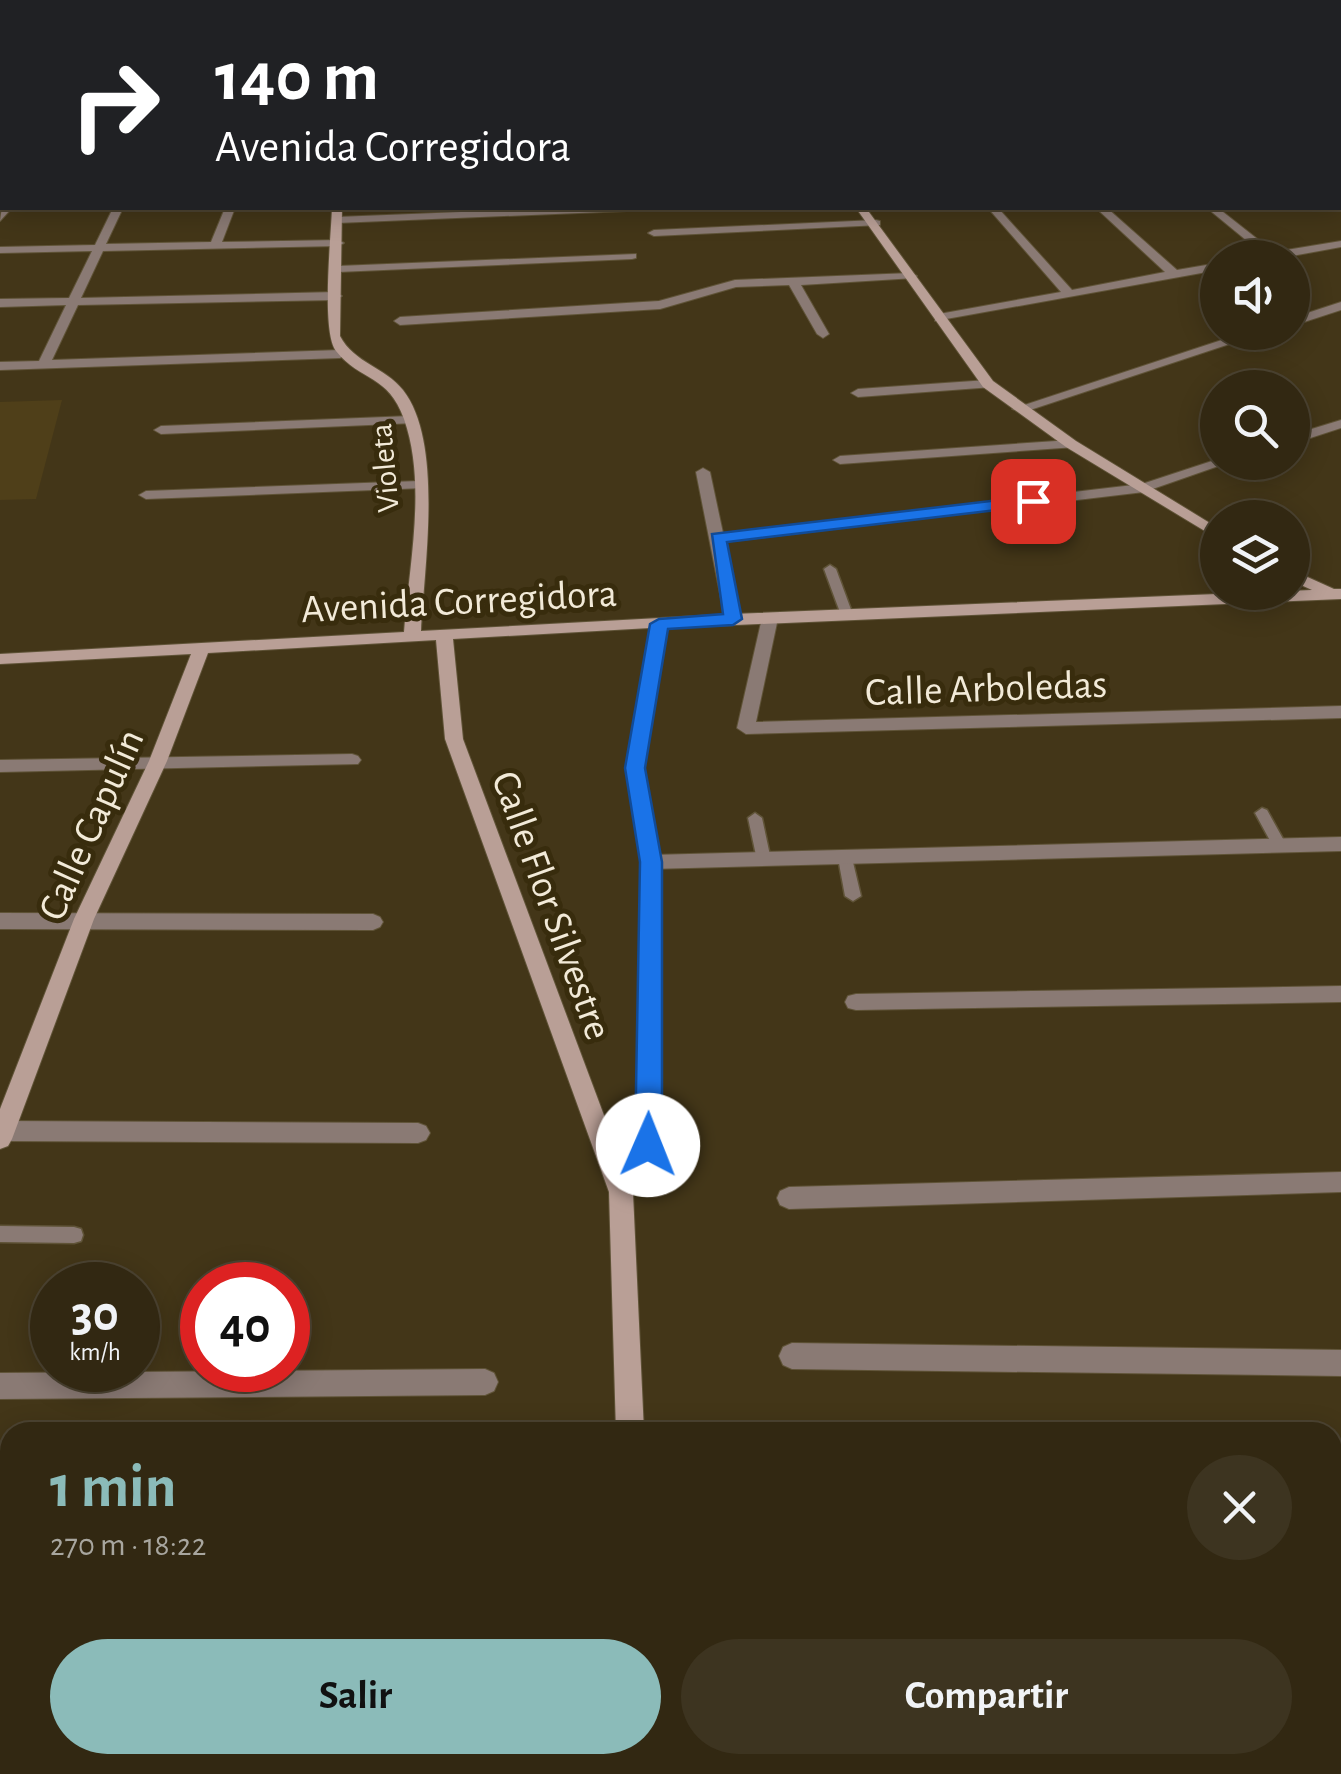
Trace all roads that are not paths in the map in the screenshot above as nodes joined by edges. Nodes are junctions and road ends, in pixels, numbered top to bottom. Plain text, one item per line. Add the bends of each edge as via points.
1 (117, 210) edge
2 (229, 210) edge
3 (530, 210) edge
4 (863, 210) edge
5 (994, 210) edge
6 (1103, 210) edge
7 (1214, 210) edge
8 (336, 214) edge
9 (876, 222) junction
10 (654, 233) dead end
11 (1247, 240) edge
12 (338, 242) junction
13 (215, 244) junction
14 (1341, 244) edge
15 (98, 247) junction
16 (1310, 249) edge
17 (0, 250) edge
18 (632, 256) dead end
19 (1200, 269) edge
20 (338, 270) junction
21 (1174, 274) junction
22 (911, 276) junction
23 (793, 282) junction
24 (1069, 294) junction
25 (336, 296) junction
26 (74, 302) junction
27 (0, 303) edge
28 (1341, 306) edge
29 (1310, 316) edge
30 (939, 318) junction
31 (400, 322) dead end
32 (823, 334) dead end
33 (1204, 350) edge
34 (340, 354) junction
35 (42, 365) junction
36 (0, 366) edge
37 (988, 384) junction
38 (858, 393) dead end
39 (1019, 410) junction
40 (410, 420) junction
41 (1341, 424) edge
42 (161, 430) dead end
43 (1310, 434) edge
44 (1071, 444) junction
45 (840, 460) dead end
46 (1200, 470) edge
47 (704, 472) dead end
48 (419, 485) junction
49 (1144, 488) junction
50 (146, 495) dead end
51 (1200, 524) edge
52 (718, 538) junction
53 (830, 569) dead end
54 (1310, 583) edge
55 (1335, 594) edge
56 (847, 615) junction
57 (770, 618) junction
58 (733, 619) junction
59 (659, 624) junction
60 (444, 637) junction
61 (412, 638) junction
62 (201, 649) junction
63 (0, 659) edge
64 (1341, 712) edge
65 (352, 760) dead end
66 (158, 761) junction
67 (0, 766) edge
68 (1262, 813) dead end
69 (755, 818) dead end
70 (1341, 844) edge
71 (1280, 846) junction
72 (845, 858) junction
73 (764, 860) junction
74 (651, 862) junction
75 (854, 896) dead end
76 (84, 919) junction
77 (0, 921) edge
78 (373, 922) dead end
79 (1341, 994) edge
80 (856, 1002) dead end
81 (418, 1133) dead end
82 (1, 1134) edge
83 (1341, 1182) edge
84 (621, 1192) junction
85 (789, 1198) dead end
86 (0, 1234) edge
87 (74, 1235) dead end
88 (792, 1356) dead end
89 (1341, 1363) edge
90 (486, 1382) dead end
91 (0, 1386) edge
92 (630, 1422) edge

1 - 15 street
2 - 13 street
3 - 8 street
4 - 9 street
5 - 24 street
6 - 21 street
7 - 11 street
8 - 12 street
9 - 10 street
9 - 22 street
12 - 13 street
12 - 20 street
13 - 15 street
14 - 16 street
15 - 17 street
15 - 26 street
18 - 20 street
19 - 21 street
20 - 25 street
21 - 24 street
22 - 23 street
22 - 30 street
23 - 31 street via 725,286 660,305
23 - 32 street
24 - 30 street
25 - 26 street
25 - 34 street
26 - 27 street
26 - 35 street
28 - 29 street
30 - 37 street
33 - 39 street
34 - 35 street
34 - 40 street, Violeta via 394,386
35 - 36 street
37 - 38 street
37 - 39 street
39 - 44 street
40 - 42 street
40 - 48 street, Violeta
41 - 43 street
44 - 45 street
44 - 49 street
46 - 49 street
47 - 52 street
48 - 50 street
48 - 61 street, Violeta
49 - 51 street
49 - 52 street
52 - 58 street
53 - 56 lane
54 - 55 street
55 - 56 street, Avenida Corregidora
56 - 57 street, Avenida Corregidora
57 - 58 street, Avenida Corregidora
57 - 64 street, Calle Arboledas via 746,728
58 - 59 street, Avenida Corregidora
59 - 60 street, Avenida Corregidora
59 - 74 street via 635,768
60 - 61 street, Avenida Corregidora
60 - 84 street, Calle Flor Silvestre via 454,739
61 - 62 street, Avenida Corregidora
62 - 63 street, Avenida Corregidora
62 - 66 street, Calle Capulín
65 - 66 street
66 - 67 street
66 - 76 street, Calle Capulín
68 - 71 lane
69 - 73 lane
70 - 71 street
71 - 72 street
72 - 73 street
72 - 75 lane
73 - 74 street
74 - 84 street via 648,1145
76 - 77 street
76 - 78 street
76 - 82 street, Calle Capulín
79 - 80 street
81 - 82 street
83 - 85 street
84 - 92 street
86 - 87 lane
88 - 89 street
90 - 91 street

